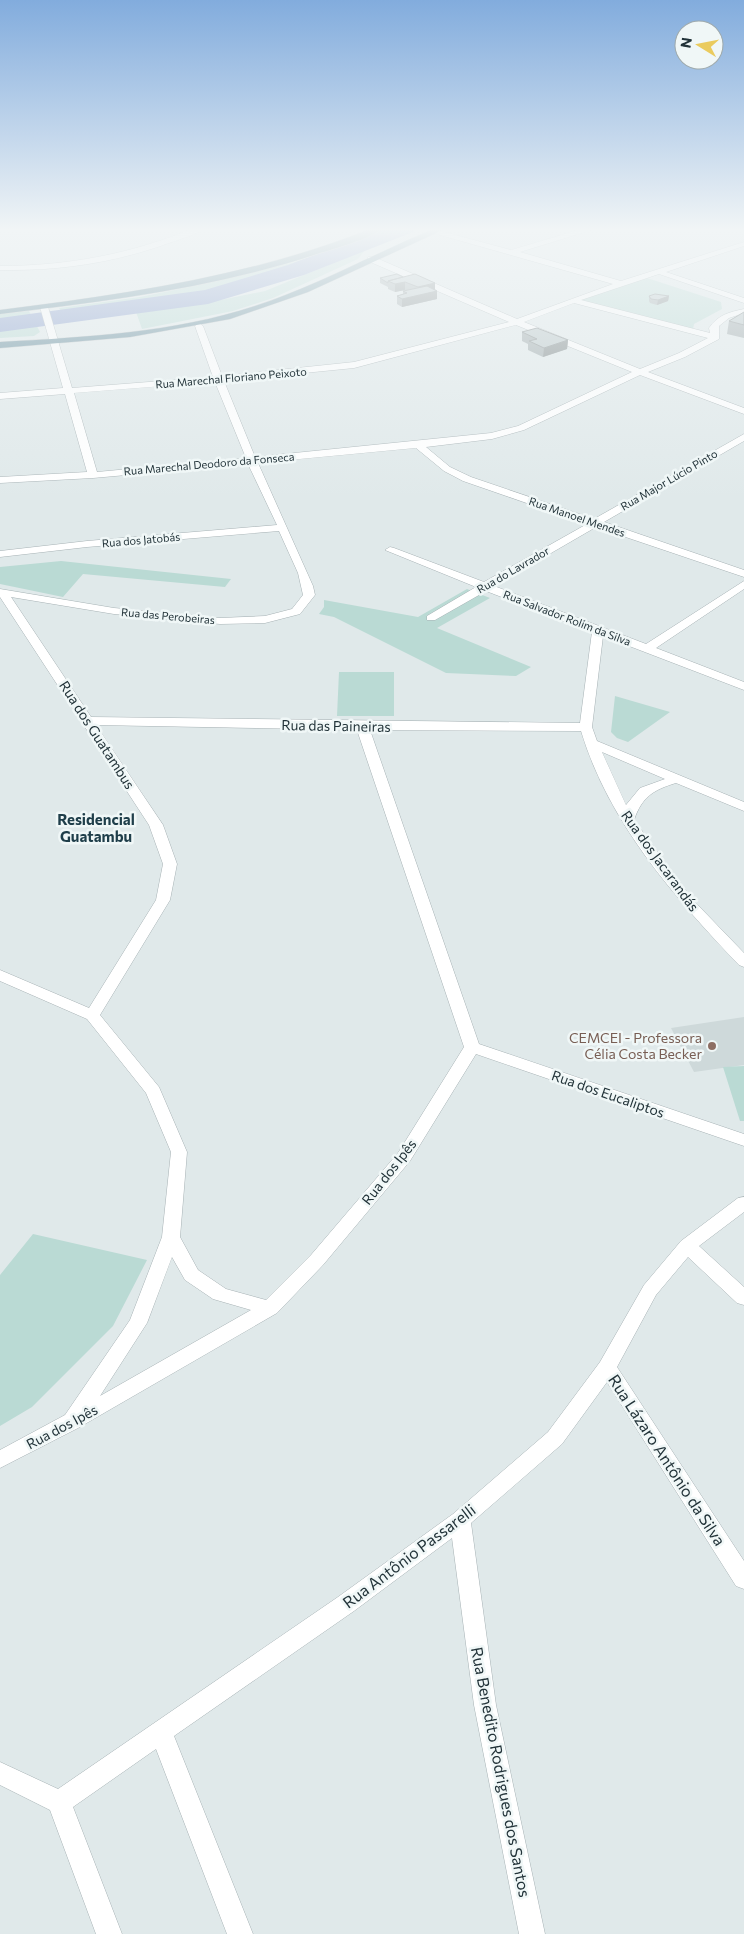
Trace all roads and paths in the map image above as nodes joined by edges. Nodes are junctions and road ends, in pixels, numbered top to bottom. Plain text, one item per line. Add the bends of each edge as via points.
1 (48, 318) edge
2 (225, 318) edge
3 (504, 318) edge
4 (527, 318) edge
5 (643, 318) edge
6 (727, 318) edge
7 (515, 323) junction
8 (199, 326) junction
9 (716, 337) junction
10 (55, 341) junction
11 (0, 345) edge
12 (638, 373) junction
13 (217, 379) junction
14 (68, 392) junction
15 (0, 396) edge
16 (744, 411) edge
17 (744, 437) edge
18 (418, 446) junction
19 (252, 460) junction
20 (93, 475) junction
21 (0, 480) edge
22 (594, 522) junction
23 (283, 528) junction
24 (390, 550) dead end
25 (0, 554) edge
26 (744, 574) edge
27 (744, 584) edge
28 (484, 586) junction
29 (1, 592) edge
30 (431, 618) dead end
31 (598, 631) junction
32 (647, 649) junction
33 (744, 686) edge
34 (87, 721) junction
35 (362, 726) junction
36 (586, 727) junction
37 (591, 743) junction
38 (678, 779) junction
39 (744, 807) edge
40 (627, 820) junction
41 (744, 962) edge
42 (0, 975) edge
43 (92, 1015) junction
44 (472, 1047) junction
45 (744, 1140) edge
46 (744, 1203) edge
47 (171, 1237) junction
48 (687, 1246) junction
49 (744, 1298) edge
50 (270, 1308) junction
51 (607, 1367) junction
52 (71, 1422) junction
53 (0, 1460) edge
54 (460, 1520) junction
55 (744, 1579) edge
56 (160, 1732) junction
57 (0, 1773) edge
58 (58, 1802) junction
59 (109, 1934) edge
60 (240, 1934) edge
61 (532, 1934) edge

1 - 10 street
2 - 8 main road
3 - 7 street
4 - 7 street, Rua Marechal Floriano Peixoto
5 - 9 street
6 - 9 street via 717,322 713,328
7 - 12 street
7 - 13 street, Rua Marechal Floriano Peixoto via 354,365
8 - 10 main road
8 - 13 street
9 - 12 street, Rua Marechal Deodoro da Fonseca
10 - 11 main road
10 - 14 street
12 - 16 street
12 - 18 street, Rua Marechal Deodoro da Fonseca via 521,428 492,436
13 - 14 street, Rua Marechal Floriano Peixoto
13 - 19 street
14 - 15 street, Rua Marechal Floriano Peixoto
14 - 20 street
17 - 22 street, Rua Major Lúcio Pinto
18 - 19 street, Rua Marechal Deodoro da Fonseca
18 - 22 street, Rua Manoel Mendes via 447,469 467,479
19 - 20 street, Rua Marechal Deodoro da Fonseca
19 - 23 street
20 - 21 street, Rua Marechal Deodoro da Fonseca
22 - 26 street, Rua Manoel Mendes
22 - 28 street, Rua do Lavrador
23 - 25 street, Rua dos Jatobás
23 - 29 street, Rua das Perobeiras via 309,595 305,607 294,614 274,619 156,618
24 - 28 street, Rua Salvador Rolim da Silva
27 - 32 street
28 - 30 street, Rua do Lavrador
28 - 31 street, Rua Salvador Rolim da Silva
29 - 34 street, Rua dos Guatambus
31 - 32 street, Rua Salvador Rolim da Silva
31 - 36 street, Rua dos Jacarandás
32 - 33 street, Rua Salvador Rolim da Silva
34 - 35 street, Rua das Paineiras
34 - 43 street, Rua dos Guatambus via 156,825 170,864 164,900
35 - 36 street, Rua das Paineiras
35 - 44 street
36 - 37 street, Rua dos Jacarandás
37 - 38 street
37 - 40 street, Rua dos Jacarandás
38 - 39 street
38 - 40 street via 639,793
40 - 41 street, Rua dos Jacarandás via 687,902
42 - 43 street
43 - 47 street via 153,1090 179,1152
44 - 45 street, Rua dos Eucaliptos
44 - 50 street, Rua dos Ipês via 404,1157 317,1260
46 - 48 street, Rua Antônio Passarelli
47 - 50 street via 191,1275 220,1294
47 - 52 street via 138,1323
48 - 49 street
48 - 51 street, Rua Antônio Passarelli via 650,1290
50 - 52 street, Rua dos Ipês
51 - 54 street, Rua Antônio Passarelli via 555,1438
51 - 55 street, Rua Lázaro Antônio da Silva
52 - 53 street, Rua dos Ipês
54 - 56 street, Rua Antônio Passarelli via 346,1604
54 - 61 street, Rua Benedito Rodrigues dos Santos via 485,1705
56 - 58 street, Rua Antônio Passarelli
56 - 60 street
57 - 58 street
58 - 59 street

